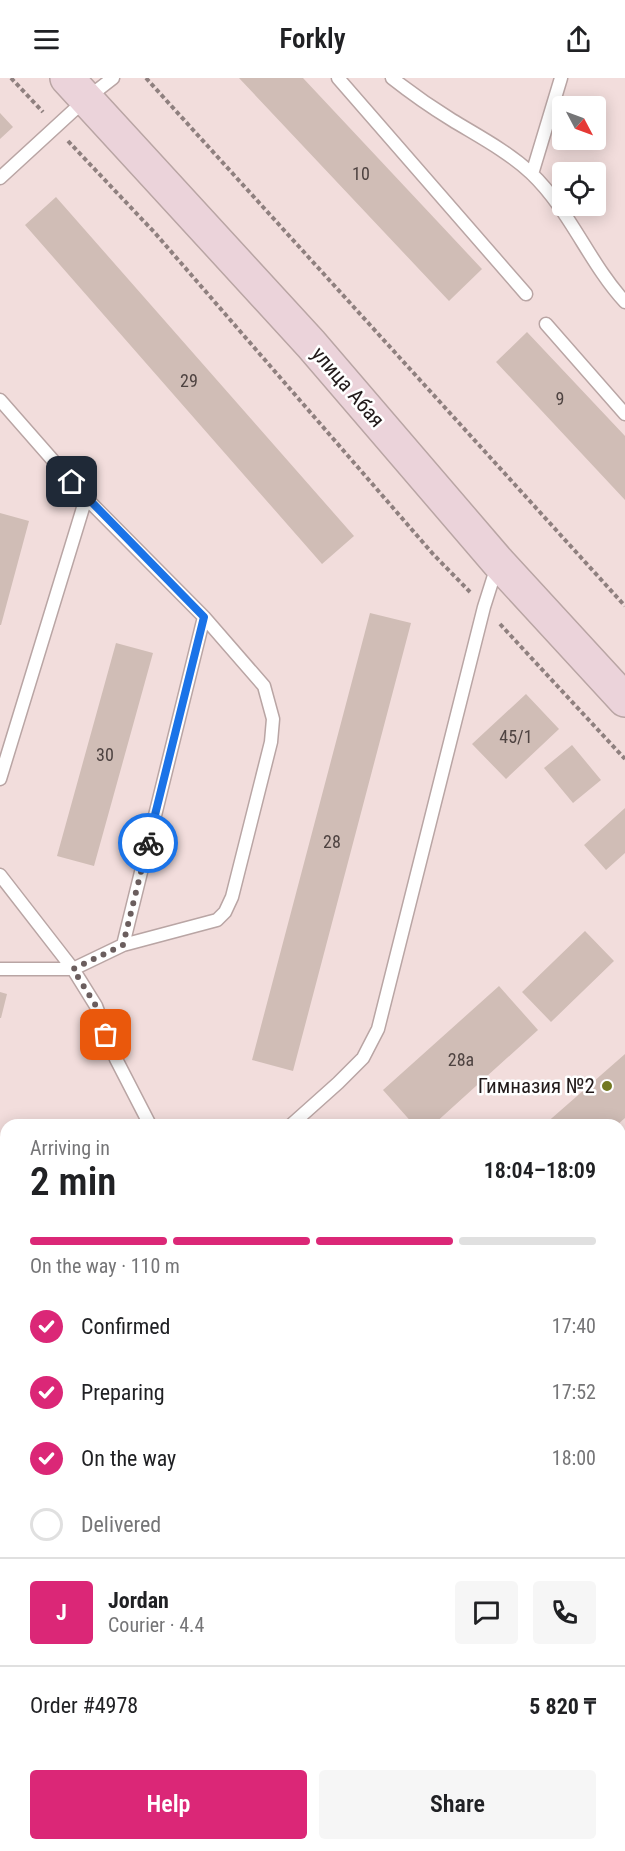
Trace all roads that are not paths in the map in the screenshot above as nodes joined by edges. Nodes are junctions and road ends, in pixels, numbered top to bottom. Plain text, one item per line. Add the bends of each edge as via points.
1 (113, 78) edge
2 (338, 78) edge
3 (392, 78) edge
4 (561, 78) edge
5 (76, 88) edge
6 (532, 174) junction
7 (0, 178) edge
8 (526, 294) dead end
9 (625, 302) edge
10 (546, 324) dead end
11 (0, 400) edge
12 (625, 414) edge
13 (86, 498) junction
14 (498, 562) junction
15 (204, 617) junction
16 (625, 700) edge
17 (0, 779) edge
18 (0, 875) edge
19 (123, 945) junction
20 (0, 969) edge
21 (73, 969) junction
22 (147, 1119) edge
23 (298, 1119) edge

1 - 5 lane
2 - 8 lane
3 - 6 lane via 498,146
4 - 6 lane
5 - 7 lane via 55,128
5 - 14 street, улица Абая via 311,344
6 - 9 lane via 573,225
10 - 12 lane
11 - 13 lane
13 - 15 lane
13 - 17 lane
14 - 16 street, улица Абая
14 - 23 lane via 378,1029 363,1058
15 - 19 lane
15 - 19 lane via 264,686 273,719 271,742 225,912 217,920
18 - 21 lane
19 - 21 lane
20 - 21 lane
21 - 22 lane via 96,1006 116,1059

